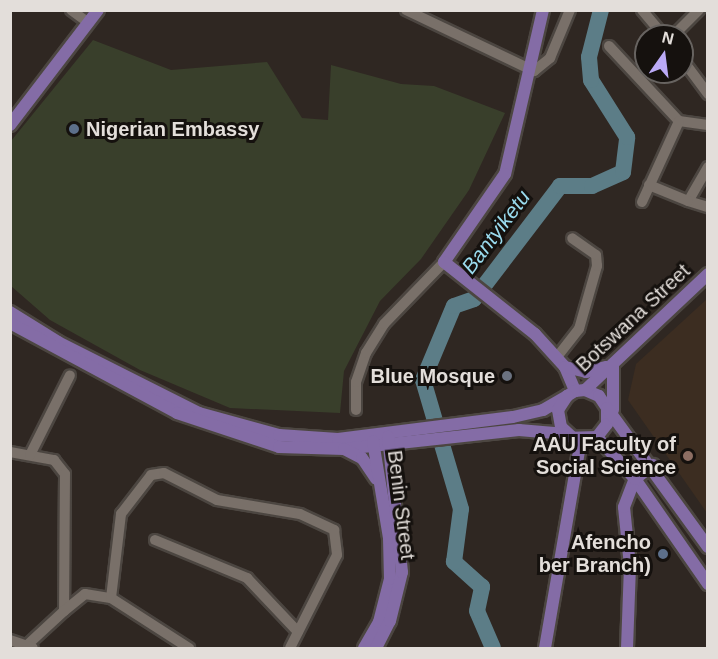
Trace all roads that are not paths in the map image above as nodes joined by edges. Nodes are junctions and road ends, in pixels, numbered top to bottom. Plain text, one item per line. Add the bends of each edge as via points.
1 (71, 10) edge
2 (98, 10) edge
3 (406, 10) edge
4 (543, 10) edge
5 (570, 10) edge
6 (642, 10) edge
7 (699, 10) edge
8 (89, 23) junction
9 (654, 24) edge
10 (685, 24) edge
11 (609, 46) dead end
12 (534, 71) junction
13 (694, 75) edge
14 (708, 94) edge
15 (679, 121) junction
16 (10, 125) edge
17 (708, 125) edge
18 (708, 167) edge
19 (649, 184) junction
20 (688, 201) junction
21 (642, 202) dead end
22 (708, 207) edge
23 (572, 238) dead end
24 (444, 262) junction
25 (708, 274) edge
26 (10, 312) edge
27 (10, 322) edge
28 (31, 332) junction
29 (561, 362) junction
30 (613, 364) junction
31 (70, 375) dead end
32 (576, 392) junction
33 (356, 410) dead end
34 (611, 413) junction
35 (463, 427) junction
36 (566, 434) junction
37 (412, 436) junction
38 (597, 437) junction
39 (388, 438) junction
40 (373, 440) junction
41 (581, 440) junction
42 (344, 449) junction
43 (10, 452) edge
44 (30, 455) junction
45 (653, 465) junction
46 (391, 477) junction
47 (635, 479) junction
48 (380, 489) junction
49 (155, 540) dead end
50 (708, 548) edge
51 (708, 584) edge
52 (111, 598) junction
53 (64, 611) junction
54 (298, 632) junction
55 (10, 640) edge
56 (28, 647) edge
57 (189, 648) edge
58 (290, 648) edge
59 (364, 648) edge
60 (376, 648) edge
61 (545, 648) edge
62 (627, 648) edge

1 - 8 street
2 - 8 main road
3 - 12 street
4 - 12 main road
5 - 12 street via 549,58
6 - 9 street
7 - 10 street
8 - 16 main road
11 - 15 street
12 - 24 main road via 506,174
13 - 14 street
15 - 17 street
15 - 19 street
18 - 20 street
19 - 20 street
19 - 21 street
20 - 22 street
23 - 29 street via 596,255 597,266 579,329
24 - 29 main road via 491,297
24 - 33 street via 384,324 366,353 356,382
25 - 30 main road, Botswana Street
26 - 28 main road
27 - 28 main road
28 - 40 main road via 224,423 302,438
28 - 42 main road via 222,432 279,447
29 - 30 main road via 586,372
29 - 32 main road
30 - 32 main road, Botswana Street
30 - 34 main road
31 - 44 street
32 - 34 main road via 599,396
32 - 35 main road, Botswana Street via 528,414
32 - 36 main road via 558,419
34 - 38 main road
34 - 45 main road
35 - 36 main road
35 - 37 main road
36 - 41 main road
37 - 39 main road
37 - 46 main road
38 - 41 main road
38 - 47 main road
39 - 40 main road
39 - 46 main road, Benin Street
40 - 42 main road
40 - 48 main road, Benin Street
41 - 61 main road
42 - 48 main road via 362,458
43 - 44 street
44 - 53 street via 63,465
45 - 47 main road
45 - 50 main road
46 - 60 main road, Benin Street via 402,572 390,621
47 - 51 main road
47 - 62 main road via 624,507 630,566
48 - 59 main road, Benin Street via 390,579 379,622
49 - 54 street via 255,583
52 - 53 street via 85,594
52 - 54 street via 121,514 151,475 164,473 217,500 300,514 334,530 337,555
52 - 57 street
53 - 56 street
54 - 58 street
55 - 56 street

